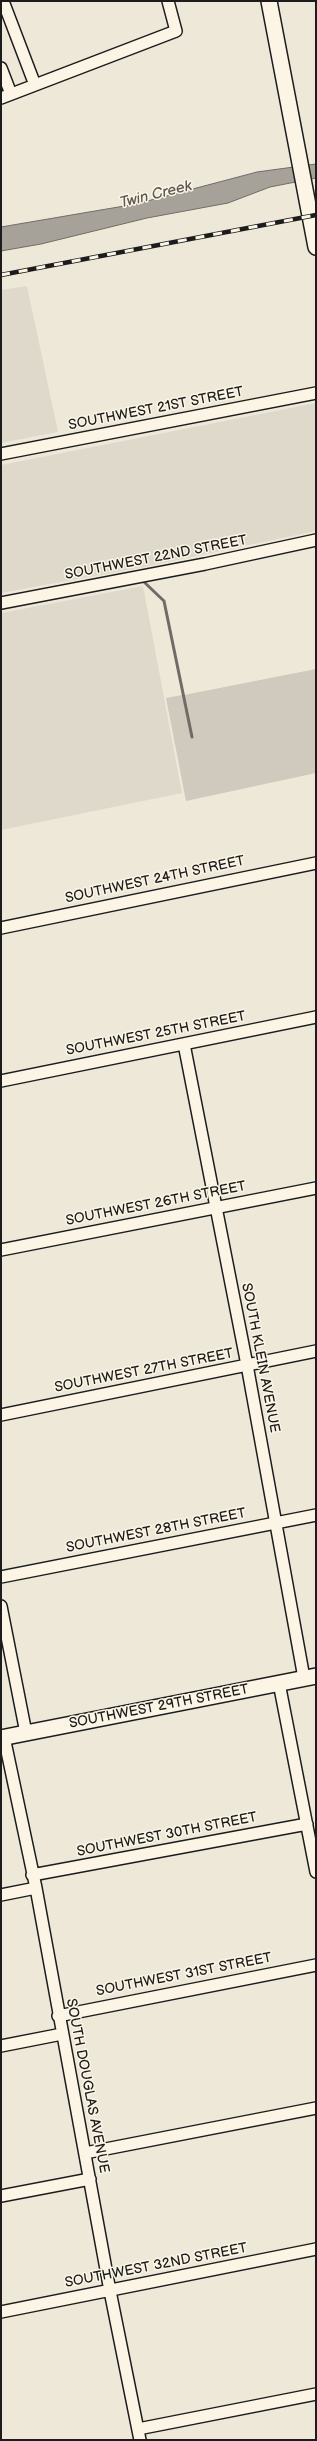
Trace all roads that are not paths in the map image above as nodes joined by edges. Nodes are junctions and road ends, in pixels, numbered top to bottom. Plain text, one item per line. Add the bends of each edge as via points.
1 (3, 1) edge
2 (168, 1) edge
3 (268, 1) edge
4 (1, 68) edge
5 (35, 85) junction
6 (6, 96) edge
7 (316, 247) edge
8 (316, 393) edge
9 (1, 454) edge
10 (316, 540) edge
11 (1, 603) edge
12 (316, 863) edge
13 (1, 928) edge
14 (316, 1017) edge
15 (184, 1044) junction
16 (1, 1081) edge
17 (316, 1188) edge
18 (216, 1208) junction
19 (1, 1250) edge
20 (316, 1351) edge
21 (247, 1365) junction
22 (1, 1415) edge
23 (316, 1515) edge
24 (275, 1523) junction
25 (1, 1577) edge
26 (1, 1606) edge
27 (310, 1677) edge
28 (279, 1683) junction
29 (26, 1733) junction
30 (3, 1738) edge
31 (307, 1824) junction
32 (316, 1872) edge
33 (32, 1875) junction
34 (36, 1888) junction
35 (1, 1895) edge
36 (316, 1965) edge
37 (58, 2016) junction
38 (62, 2034) junction
39 (1, 2046) edge
40 (316, 2108) edge
41 (85, 2153) junction
42 (90, 2179) junction
43 (1, 2196) edge
44 (316, 2249) edge
45 (110, 2291) junction
46 (1, 2312) edge
47 (316, 2394) edge
48 (139, 2434) edge

1 - 5 street
2 - 5 street via 176,31
3 - 7 main road
4 - 6 street
5 - 6 street
8 - 9 street, SOUTHWEST 21ST STREET
10 - 11 street, SOUTHWEST 22ND STREET
12 - 13 street, SOUTHWEST 24TH STREET
14 - 15 street, SOUTHWEST 25TH STREET
15 - 16 street, SOUTHWEST 25TH STREET
15 - 18 street, SOUTH KLEIN AVENUE
17 - 18 street, SOUTHWEST 26TH STREET
18 - 19 street, SOUTHWEST 26TH STREET
18 - 21 street, SOUTH KLEIN AVENUE
20 - 21 street, SOUTHWEST 27TH STREET
21 - 22 street, SOUTHWEST 27TH STREET
21 - 24 street, SOUTH KLEIN AVENUE
23 - 24 street, SOUTHWEST 28TH STREET
24 - 25 street, SOUTHWEST 28TH STREET
24 - 27 street, SOUTH KLEIN AVENUE
26 - 29 street
27 - 28 main road, SOUTHWEST 29TH STREET
28 - 29 main road, SOUTHWEST 29TH STREET
28 - 31 street
29 - 30 main road, SOUTHWEST 29TH STREET
30 - 33 street, SOUTH DOUGLAS AVENUE
31 - 32 street
31 - 33 street, SOUTHWEST 30TH STREET
33 - 34 street, SOUTH DOUGLAS AVENUE
34 - 35 street
34 - 37 street, SOUTH DOUGLAS AVENUE
36 - 37 street, SOUTHWEST 31ST STREET
37 - 38 street, SOUTH DOUGLAS AVENUE
38 - 39 street
38 - 41 street, SOUTH DOUGLAS AVENUE
40 - 41 street
41 - 42 street, SOUTH DOUGLAS AVENUE
42 - 43 street
42 - 45 street, SOUTH DOUGLAS AVENUE
44 - 45 street, SOUTHWEST 32ND STREET
45 - 46 street, SOUTHWEST 32ND STREET
45 - 48 street, SOUTH DOUGLAS AVENUE
47 - 48 street

